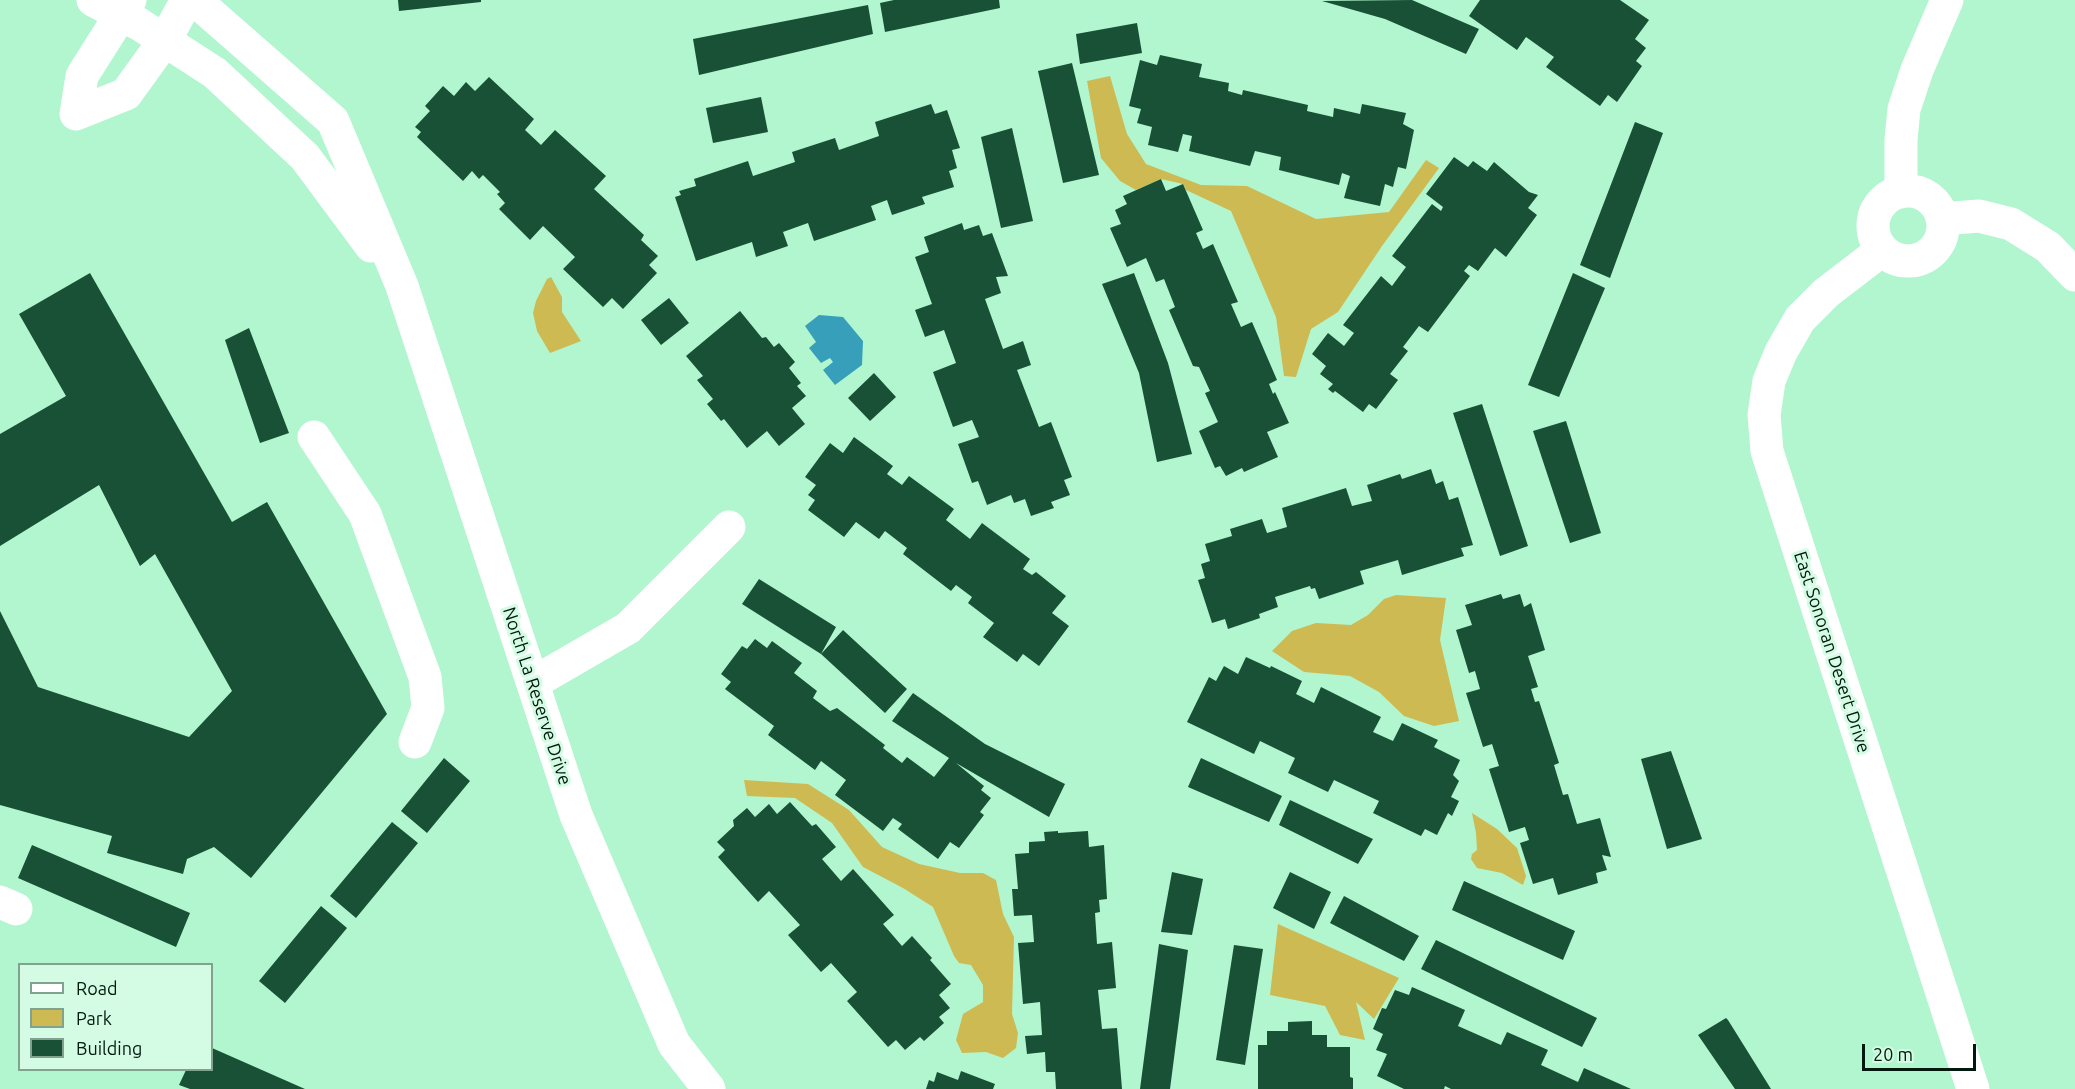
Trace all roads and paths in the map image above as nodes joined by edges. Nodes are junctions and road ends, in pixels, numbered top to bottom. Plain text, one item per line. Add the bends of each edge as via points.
1 (93, 0) edge
2 (187, 0) edge
3 (195, 0) edge
4 (1947, 0) edge
5 (126, 7) edge
6 (165, 40) junction
7 (1901, 192) junction
8 (1942, 219) junction
9 (1882, 250) junction
10 (2075, 275) edge
11 (402, 286) junction
12 (314, 437) dead end
13 (729, 527) dead end
14 (532, 683) junction
15 (415, 742) dead end
16 (709, 1089) edge
17 (1972, 1089) edge

1 - 5 street, North La Reserve Drive
2 - 6 street
3 - 11 street, North La Reserve Drive via 333,121
4 - 7 street via 1904,109
5 - 6 street, North La Reserve Drive
5 - 6 street via 82,76 76,114 126,94
6 - 11 street, North La Reserve Drive via 215,73 305,157
7 - 8 street via 1924,196 1938,208
7 - 9 street via 1885,200 1875,215 1874,234
8 - 9 street via 1941,238 1926,256 1902,261
8 - 10 street via 1979,216 2011,224 2048,247
9 - 17 street, East Sonoran Desert Drive via 1826,293 1800,319 1781,352 1767,392 1767,451
11 - 14 street, North La Reserve Drive
12 - 15 street via 365,513 425,677 428,708
13 - 14 street via 628,628
14 - 16 street, North La Reserve Drive via 576,815 674,1044

